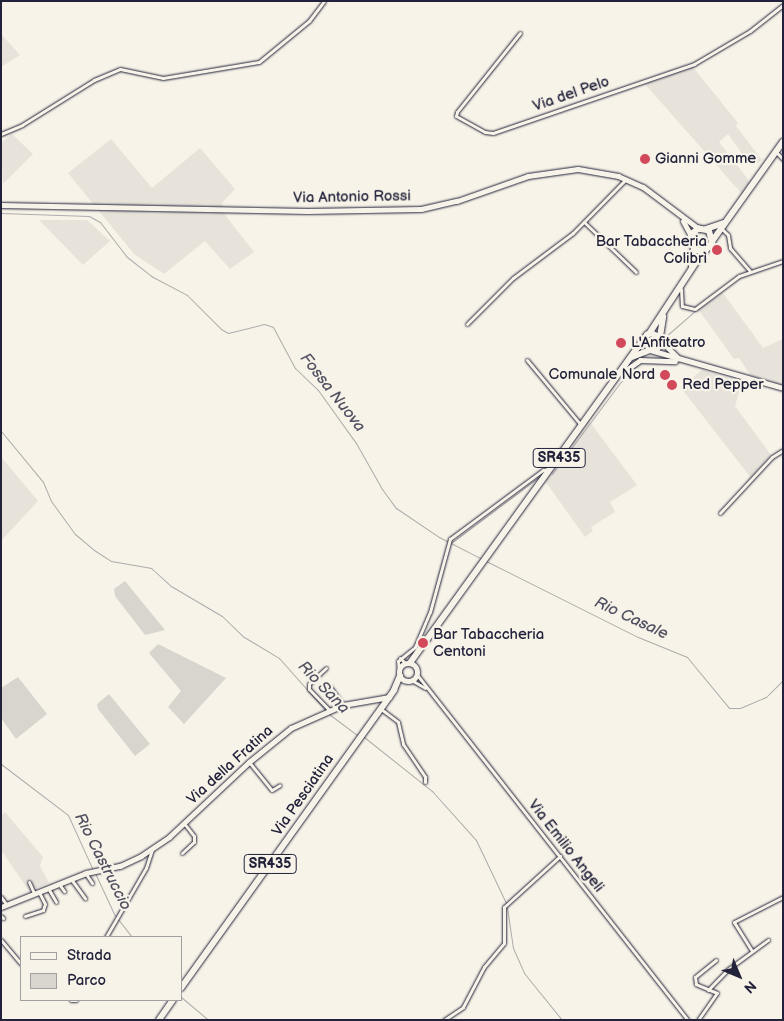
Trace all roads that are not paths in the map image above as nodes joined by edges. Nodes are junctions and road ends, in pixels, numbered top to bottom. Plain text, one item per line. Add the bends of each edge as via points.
1 (324, 1) edge
2 (783, 5) edge
3 (520, 33) dead end
4 (1, 134) edge
5 (783, 142) edge
6 (776, 151) junction
7 (783, 159) edge
8 (626, 179) junction
9 (1, 205) edge
10 (682, 218) junction
11 (584, 222) junction
12 (726, 222) junction
13 (721, 228) junction
14 (699, 229) junction
15 (706, 230) junction
16 (691, 236) junction
17 (713, 240) junction
18 (694, 248) junction
19 (704, 250) junction
20 (783, 261) edge
21 (692, 268) junction
22 (750, 270) junction
23 (636, 272) dead end
24 (681, 288) junction
25 (664, 312) junction
26 (467, 324) dead end
27 (649, 334) junction
28 (661, 339) junction
29 (644, 340) junction
30 (650, 350) junction
31 (527, 360) dead end
32 (629, 360) junction
33 (683, 360) junction
34 (614, 380) junction
35 (783, 388) edge
36 (582, 425) junction
37 (783, 450) edge
38 (551, 469) junction
39 (720, 513) dead end
40 (400, 658) junction
41 (411, 664) junction
42 (326, 668) dead end
43 (400, 674) junction
44 (418, 676) junction
45 (410, 682) junction
46 (330, 687) dead end
47 (425, 688) junction
48 (394, 690) junction
49 (389, 697) junction
50 (343, 705) junction
51 (380, 708) junction
52 (326, 711) junction
53 (250, 762) junction
54 (425, 782) dead end
55 (280, 785) dead end
56 (184, 823) junction
57 (152, 850) junction
58 (182, 853) dead end
59 (560, 856) junction
60 (86, 873) junction
61 (71, 878) junction
62 (29, 882) dead end
63 (92, 883) dead end
64 (59, 884) junction
65 (48, 888) junction
66 (64, 891) dead end
67 (37, 893) junction
68 (1, 897) edge
69 (783, 897) edge
70 (85, 898) dead end
71 (56, 902) dead end
72 (4, 906) edge
73 (25, 916) dead end
74 (107, 936) edge
75 (1, 940) edge
76 (768, 940) dead end
77 (752, 951) junction
78 (716, 960) dead end
79 (20, 963) edge
80 (182, 987) edge
81 (708, 990) junction
82 (172, 1001) edge
83 (159, 1020) edge
84 (444, 1020) edge
85 (688, 1020) edge
86 (698, 1020) edge

1 - 4 street via 309,21 259,62 163,78 120,69 94,80 22,125
2 - 3 street, Via del Pelo via 750,31 694,64 485,132 456,116 457,112
5 - 6 main road, Via Pesciatina / SR435
6 - 7 street
6 - 12 main road, Via Pesciatina / SR435
8 - 9 main road, Via Antonio Rossi via 588,169 552,170 446,204 386,210
8 - 10 main road, Via Antonio Rossi via 659,197
8 - 11 street
10 - 14 main road
10 - 16 main road
11 - 23 street
11 - 26 street via 514,278
12 - 13 main road, Via Pesciatina / SR435
12 - 15 main road
13 - 17 main road, Via Pesciatina / SR435
13 - 22 street via 728,235 730,248
14 - 15 main road
14 - 16 main road
15 - 17 main road
16 - 18 main road, Via Pesciatina / SR435
17 - 19 main road, Via Pesciatina / SR435
18 - 19 main road
18 - 21 main road, Via Pesciatina / SR435
19 - 21 main road, Via Pesciatina / SR435
20 - 22 street
21 - 24 main road, Via Pesciatina / SR435
22 - 24 street via 695,309 682,306
24 - 25 main road, Via Pesciatina / SR435
25 - 27 main road, Via Pesciatina / SR435
25 - 28 main road, Via Pesciatina / SR435
27 - 28 main road
27 - 29 main road, Via Pesciatina / SR435
28 - 30 main road, Via Pesciatina / SR435 via 657,350
28 - 33 main road
29 - 30 main road
29 - 32 main road, Via Pesciatina / SR435
30 - 32 main road, Via Pesciatina / SR435
30 - 33 main road
31 - 36 street
32 - 34 main road, Via Pesciatina / SR435
33 - 34 main road via 635,361
33 - 35 main road
34 - 36 main road, Via Pesciatina / SR435
36 - 38 main road, Via Pesciatina / SR435
37 - 39 street via 772,457
38 - 40 street via 543,470 450,539 430,612 415,647
38 - 41 main road, Via Pesciatina / SR435
40 - 41 street
40 - 43 street via 396,664
41 - 43 main road, Via Pesciatina / SR435
41 - 44 main road, Via Pesciatina / SR435
42 - 52 street via 309,684 309,689
43 - 45 main road
43 - 48 main road, Via Pesciatina / SR435
44 - 45 main road, Via Pesciatina / SR435
44 - 47 street, Via Emilio Angeli
45 - 47 street, Via Emilio Angeli
45 - 48 main road, Via Pesciatina / SR435
46 - 50 street
47 - 59 street, Via Emilio Angeli
48 - 49 main road, Via Pesciatina / SR435
49 - 50 main road, Via della Fratina
49 - 51 main road, Via Pesciatina / SR435
50 - 52 main road, Via della Fratina
51 - 54 street via 398,722 403,744 425,777
51 - 80 main road, Via Pesciatina / SR435
52 - 53 main road, Via della Fratina via 290,728
53 - 55 street via 272,790
53 - 56 main road, Via della Fratina
56 - 57 main road, Via della Fratina
56 - 58 street via 194,836 194,842
57 - 60 main road, Via della Fratina via 120,866
57 - 74 street via 146,868
59 - 84 street via 504,907 504,943 484,968 463,1007
59 - 85 street, Via Emilio Angeli
60 - 61 main road, Via della Fratina
60 - 63 street
61 - 64 main road, Via della Fratina
61 - 70 street
62 - 67 street
64 - 65 main road, Via della Fratina
64 - 66 street
65 - 67 main road, Via della Fratina
65 - 71 street
67 - 72 main road, Via della Fratina
67 - 73 street via 44,904 43,910
68 - 72 street
69 - 77 street via 734,922
75 - 79 street
76 - 77 street
77 - 81 street
78 - 81 street via 695,977 694,982
81 - 86 street via 715,991 716,997
82 - 83 main road

